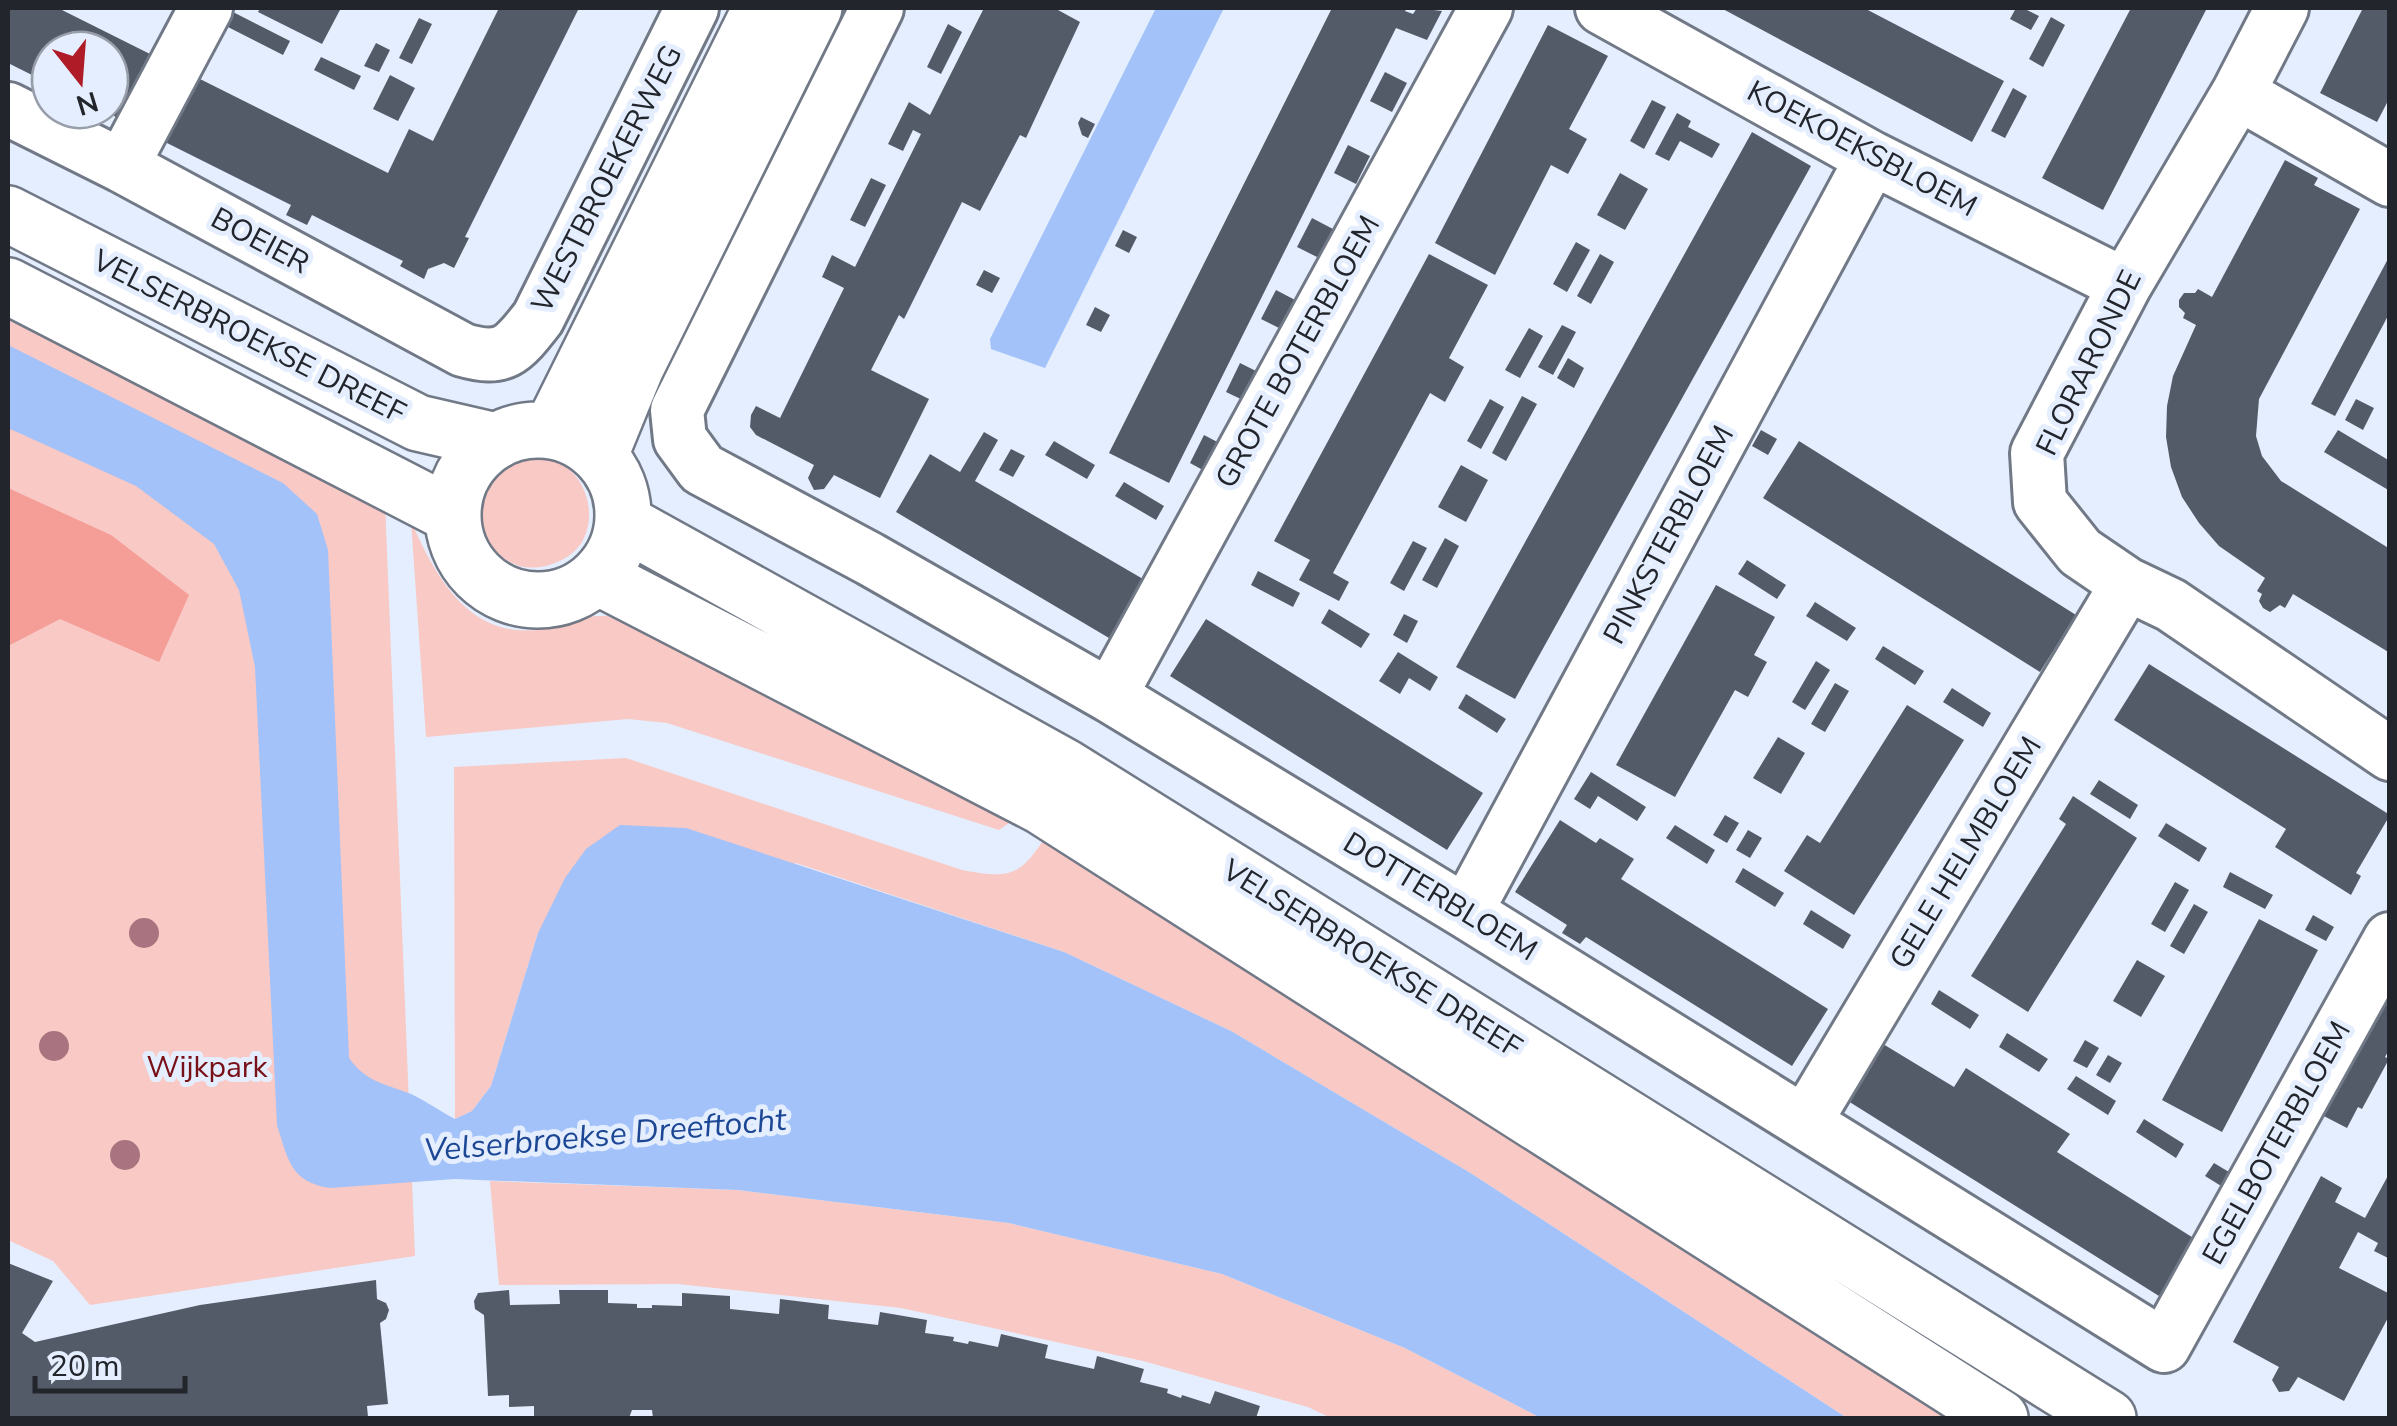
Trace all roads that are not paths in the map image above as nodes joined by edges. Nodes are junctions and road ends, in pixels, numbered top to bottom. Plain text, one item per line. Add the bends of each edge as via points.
1 (206, 8) edge
2 (692, 8) edge
3 (761, 8) edge
4 (814, 8) edge
5 (876, 8) edge
6 (1486, 8) edge
7 (1602, 8) edge
8 (2282, 8) edge
9 (2238, 94) junction
10 (8, 109) edge
11 (722, 139) junction
12 (1872, 158) junction
13 (122, 166) junction
14 (793, 175) junction
15 (2390, 180) edge
16 (8, 214) edge
17 (2125, 285) junction
18 (8, 286) edge
19 (515, 347) joint
20 (552, 431) junction
21 (496, 441) junction
22 (600, 455) junction
23 (452, 515) junction
24 (624, 522) junction
25 (598, 576) junction
26 (2127, 584) junction
27 (1110, 696) junction
28 (2390, 754) edge
29 (1466, 912) junction
30 (2390, 939) edge
31 (1805, 1122) junction
32 (2164, 1346) joint
33 (2000, 1418) edge
34 (2108, 1418) edge

1 - 13 street
2 - 19 street, WESTBROEKERWEG via 538,318
3 - 11 main road, WESTBROEKERWEG
4 - 11 main road, WESTBROEKERWEG
5 - 14 street
6 - 27 street, GROTE BOTERBLOEM
7 - 12 street, KOEKOEKSBLOEM
8 - 9 street, FLORARONDE
9 - 15 street
9 - 17 street, FLORARONDE
10 - 13 street, BOEIER
11 - 14 street
11 - 20 main road, WESTBROEKERWEG
11 - 22 main road, WESTBROEKERWEG
12 - 17 street, KOEKOEKSBLOEM
12 - 29 street, PINKSTERBLOEM
13 - 19 street, BOEIER via 462,350 486,357
14 - 27 street, DOTTERBLOEM via 677,410 680,439 702,469
16 - 21 main road, VELSERBROEKSE DREEF via 418,423
17 - 26 street, FLORARONDE via 2037,453 2040,502 2080,552
18 - 23 main road
20 - 21 main road
20 - 22 main road
21 - 23 main road via 473,459
22 - 24 main road via 614,475
23 - 25 main road via 467,562 505,594 554,599
24 - 25 main road via 616,551
24 - 34 main road, VELSERBROEKSE DREEF via 1066,767
25 - 33 main road, VELSERBROEKSE DREEF via 1041,806
26 - 28 street, FLORARONDE via 2171,605
26 - 31 street, GELE HELMBLOEM
27 - 29 street, DOTTERBLOEM
29 - 31 street, DOTTERBLOEM
30 - 32 street, EGELBOTERBLOEM
31 - 32 street, DOTTERBLOEM

